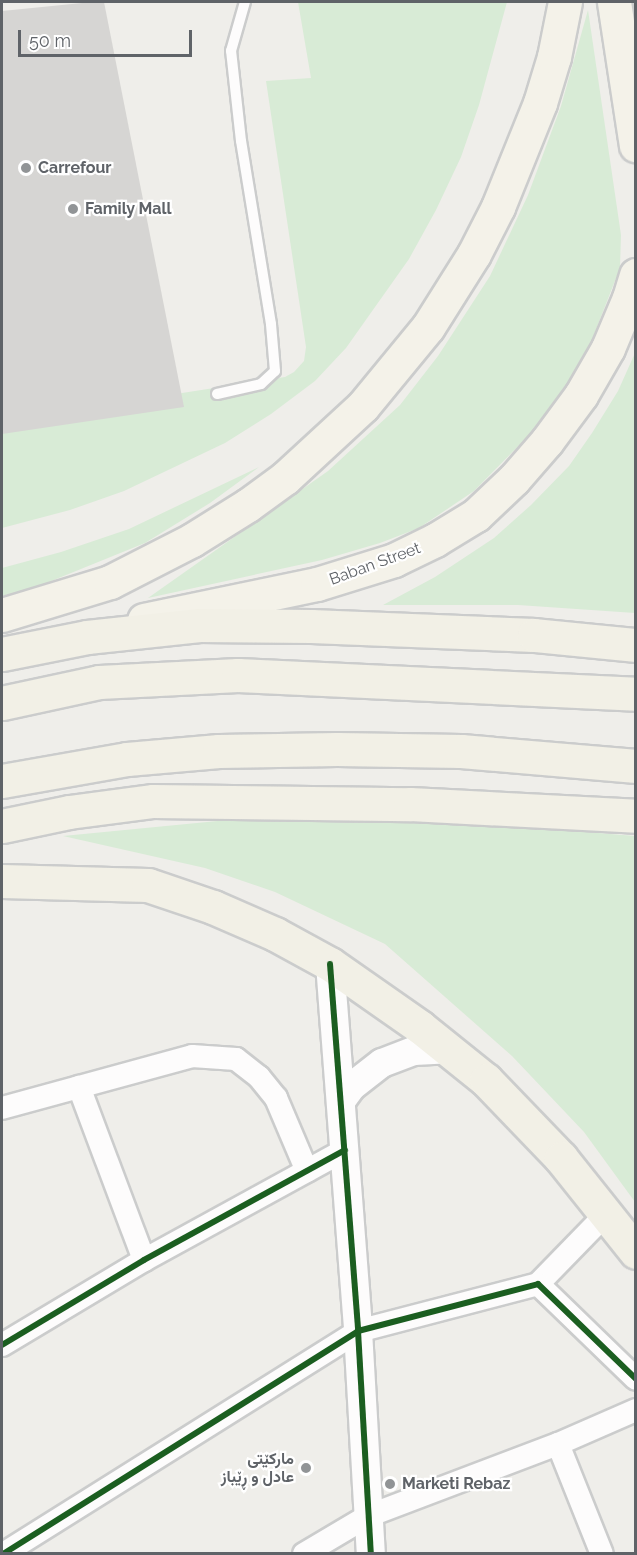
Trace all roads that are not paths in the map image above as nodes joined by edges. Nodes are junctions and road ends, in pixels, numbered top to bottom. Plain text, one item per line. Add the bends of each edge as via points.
1 (245, 2) edge
2 (565, 2) edge
3 (614, 2) edge
4 (636, 145) edge
5 (636, 275) edge
6 (217, 394) dead end
7 (2, 615) edge
8 (87, 637) junction
9 (636, 645) edge
10 (2, 654) edge
11 (636, 694) edge
12 (2, 704) edge
13 (636, 766) edge
14 (2, 781) edge
15 (636, 816) edge
16 (2, 826) edge
17 (2, 881) edge
18 (330, 964) junction
19 (448, 1049) junction
20 (79, 1087) junction
21 (341, 1101) junction
22 (2, 1108) edge
23 (345, 1150) junction
24 (307, 1171) junction
25 (606, 1214) junction
26 (636, 1252) edge
27 (144, 1260) junction
28 (538, 1284) junction
29 (358, 1331) junction
30 (2, 1345) edge
31 (636, 1379) edge
32 (636, 1410) edge
33 (558, 1444) junction
34 (368, 1516) junction
35 (3, 1554) edge
36 (304, 1554) edge
37 (371, 1554) edge
38 (602, 1554) edge

1 - 6 lane via 231,51 275,371 261,384
2 - 7 main road via 540,103 498,207 428,327 363,406 285,478 192,540 110,582
3 - 4 main road
5 - 8 main road, Baban Street via 608,348 581,395 534,456 476,515 394,560 317,584 199,607
8 - 9 highway via 199,626 311,626 534,635
8 - 10 highway
11 - 12 highway via 238,675 99,682
13 - 14 highway via 461,751 231,751 127,759
15 - 16 highway via 410,804 153,801
17 - 18 highway via 148,885 213,907
18 - 19 highway
18 - 21 street
19 - 21 street via 414,1051 382,1063 351,1087
19 - 25 highway via 486,1080 561,1158
20 - 22 street
20 - 24 street via 192,1056 236,1059 259,1077 276,1098
20 - 27 street
21 - 23 street
23 - 24 street
23 - 29 street
24 - 27 street
25 - 26 highway
25 - 28 street
27 - 30 street
28 - 29 street
28 - 31 street
29 - 34 street
29 - 35 street
32 - 33 street
33 - 34 street
33 - 38 street
34 - 36 street
34 - 37 street

